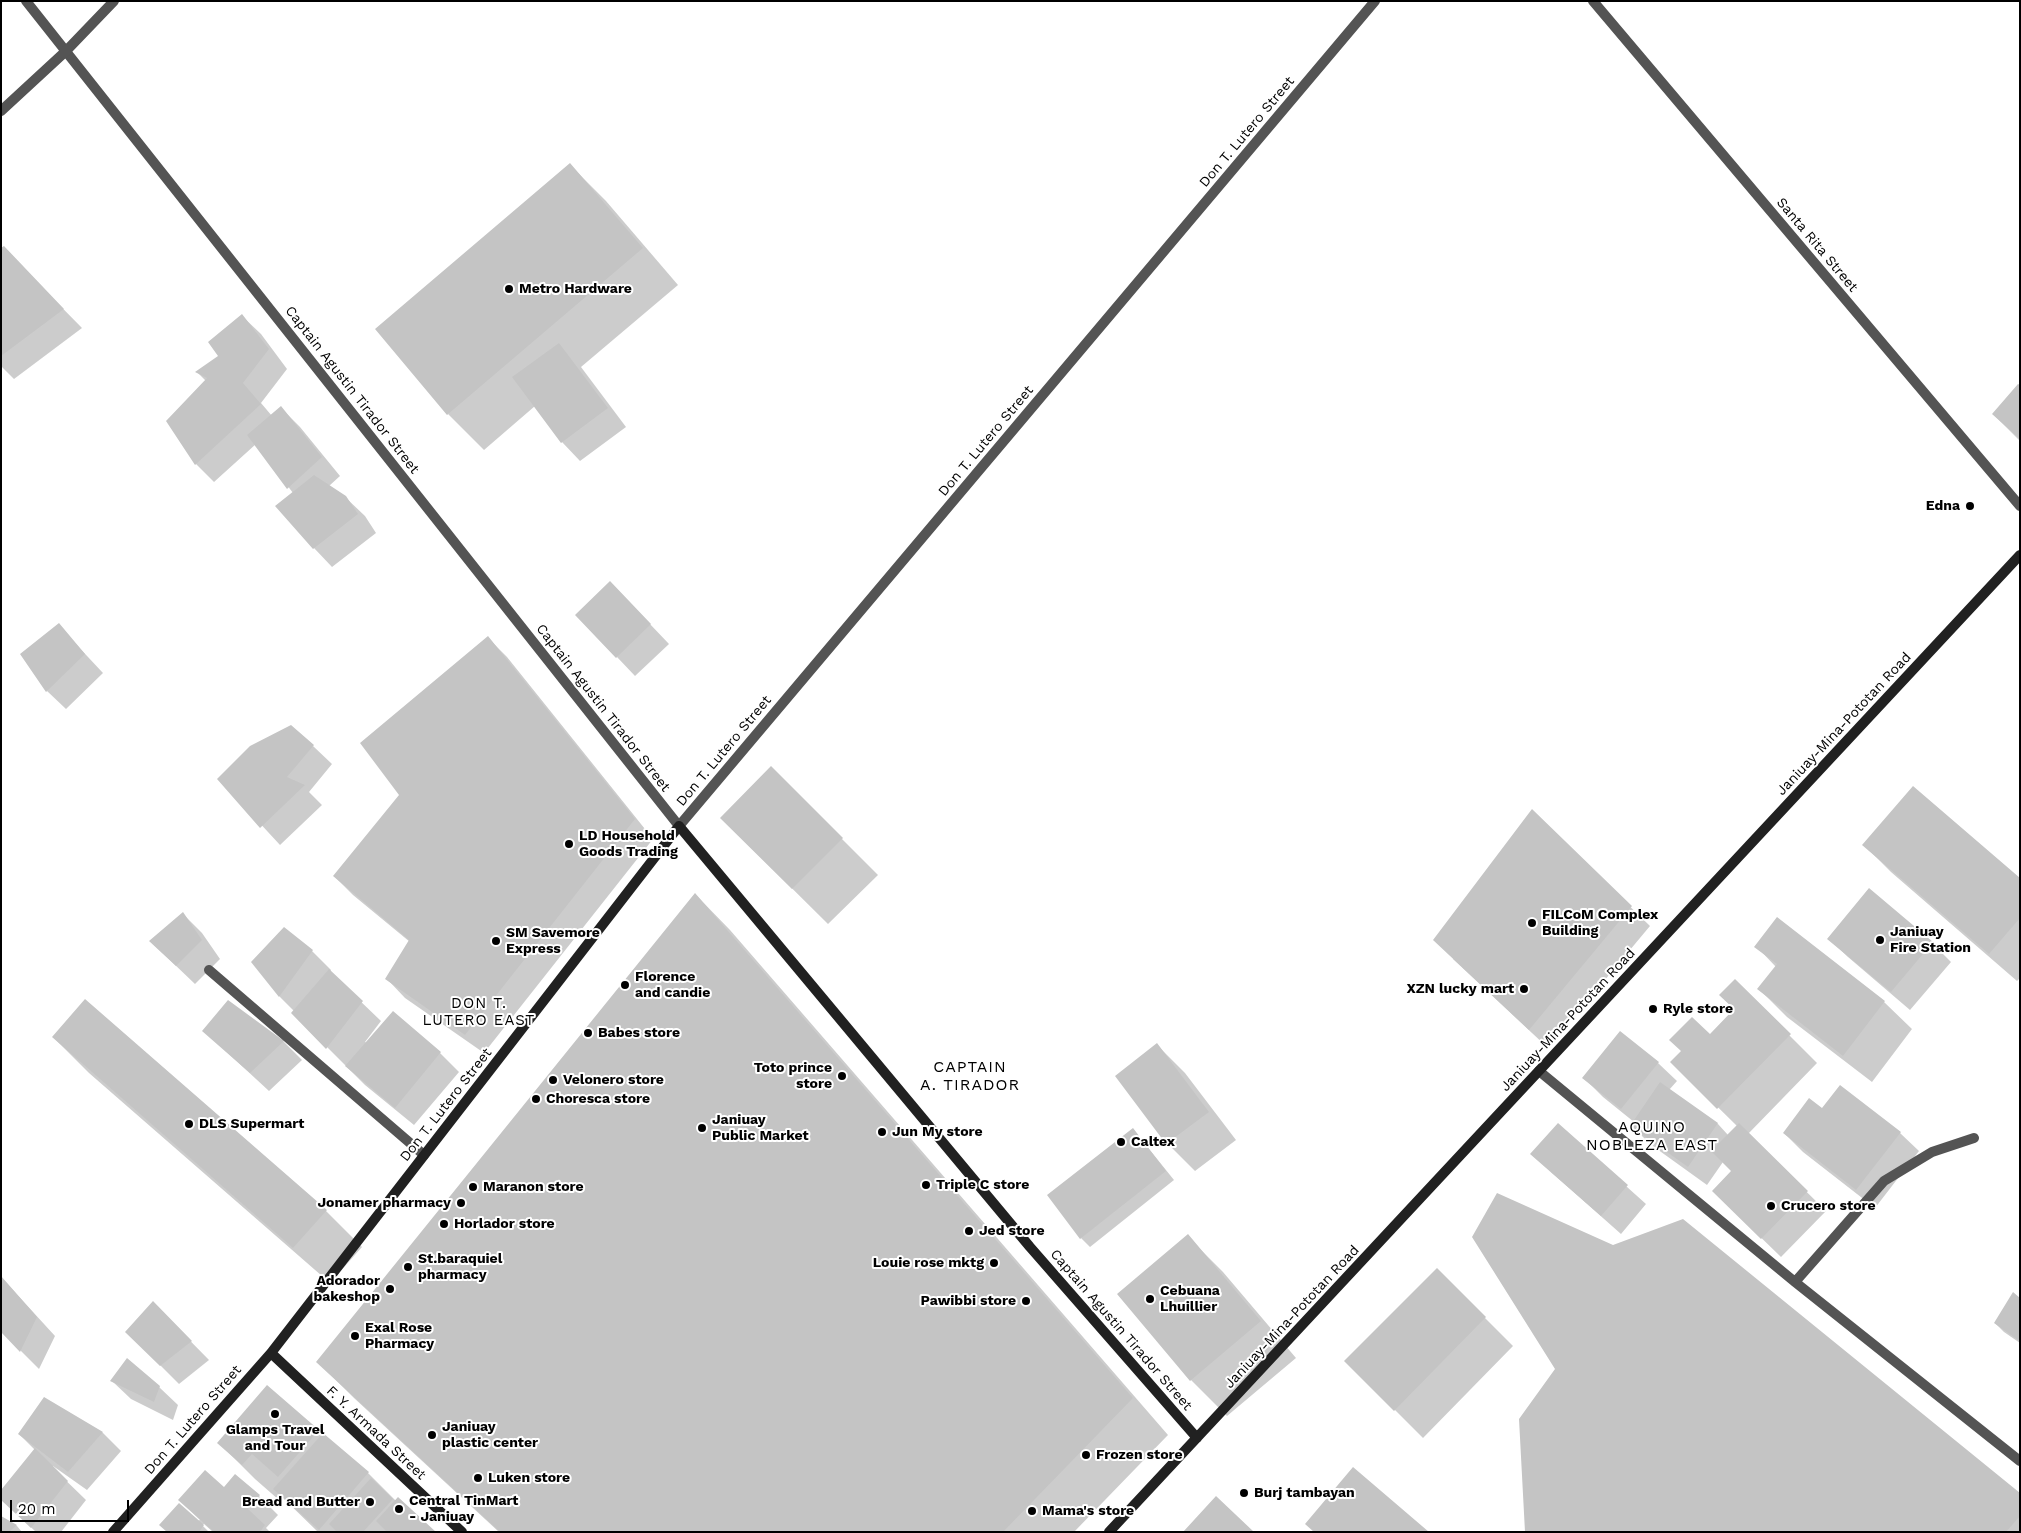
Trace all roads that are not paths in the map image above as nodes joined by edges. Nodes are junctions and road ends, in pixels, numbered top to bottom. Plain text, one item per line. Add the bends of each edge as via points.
1 (26, 1) edge
2 (114, 1) edge
3 (1375, 1) edge
4 (1593, 1) edge
5 (66, 51) junction
6 (1, 110) edge
7 (2020, 506) edge
8 (2020, 555) edge
9 (679, 826) junction
10 (209, 970) dead end
11 (1539, 1071) junction
12 (1974, 1138) dead end
13 (424, 1155) junction
14 (1795, 1282) junction
15 (270, 1354) junction
16 (1197, 1438) junction
17 (2020, 1461) edge
18 (113, 1532) edge
19 (462, 1532) edge
20 (1109, 1532) edge

1 - 5 street, Captain Agustin Tirador Street
2 - 5 street
3 - 9 street, Don T. Lutero Street
4 - 7 street, Santa Rita Street
5 - 6 street
5 - 9 street, Captain Agustin Tirador Street
8 - 11 main road, Janiuay-Mina-Pototan Road
9 - 13 main road, Don T. Lutero Street
9 - 16 main road, Captain Agustin Tirador Street via 1030,1247
10 - 13 street
11 - 14 street
11 - 16 main road, Janiuay-Mina-Pototan Road
12 - 14 street via 1932,1152 1884,1181
13 - 15 main road, Don T. Lutero Street
14 - 17 street
15 - 18 main road, Don T. Lutero Street
15 - 19 main road, F. Y. Armada Street
16 - 20 main road, Janiuay-Mina-Pototan Road

